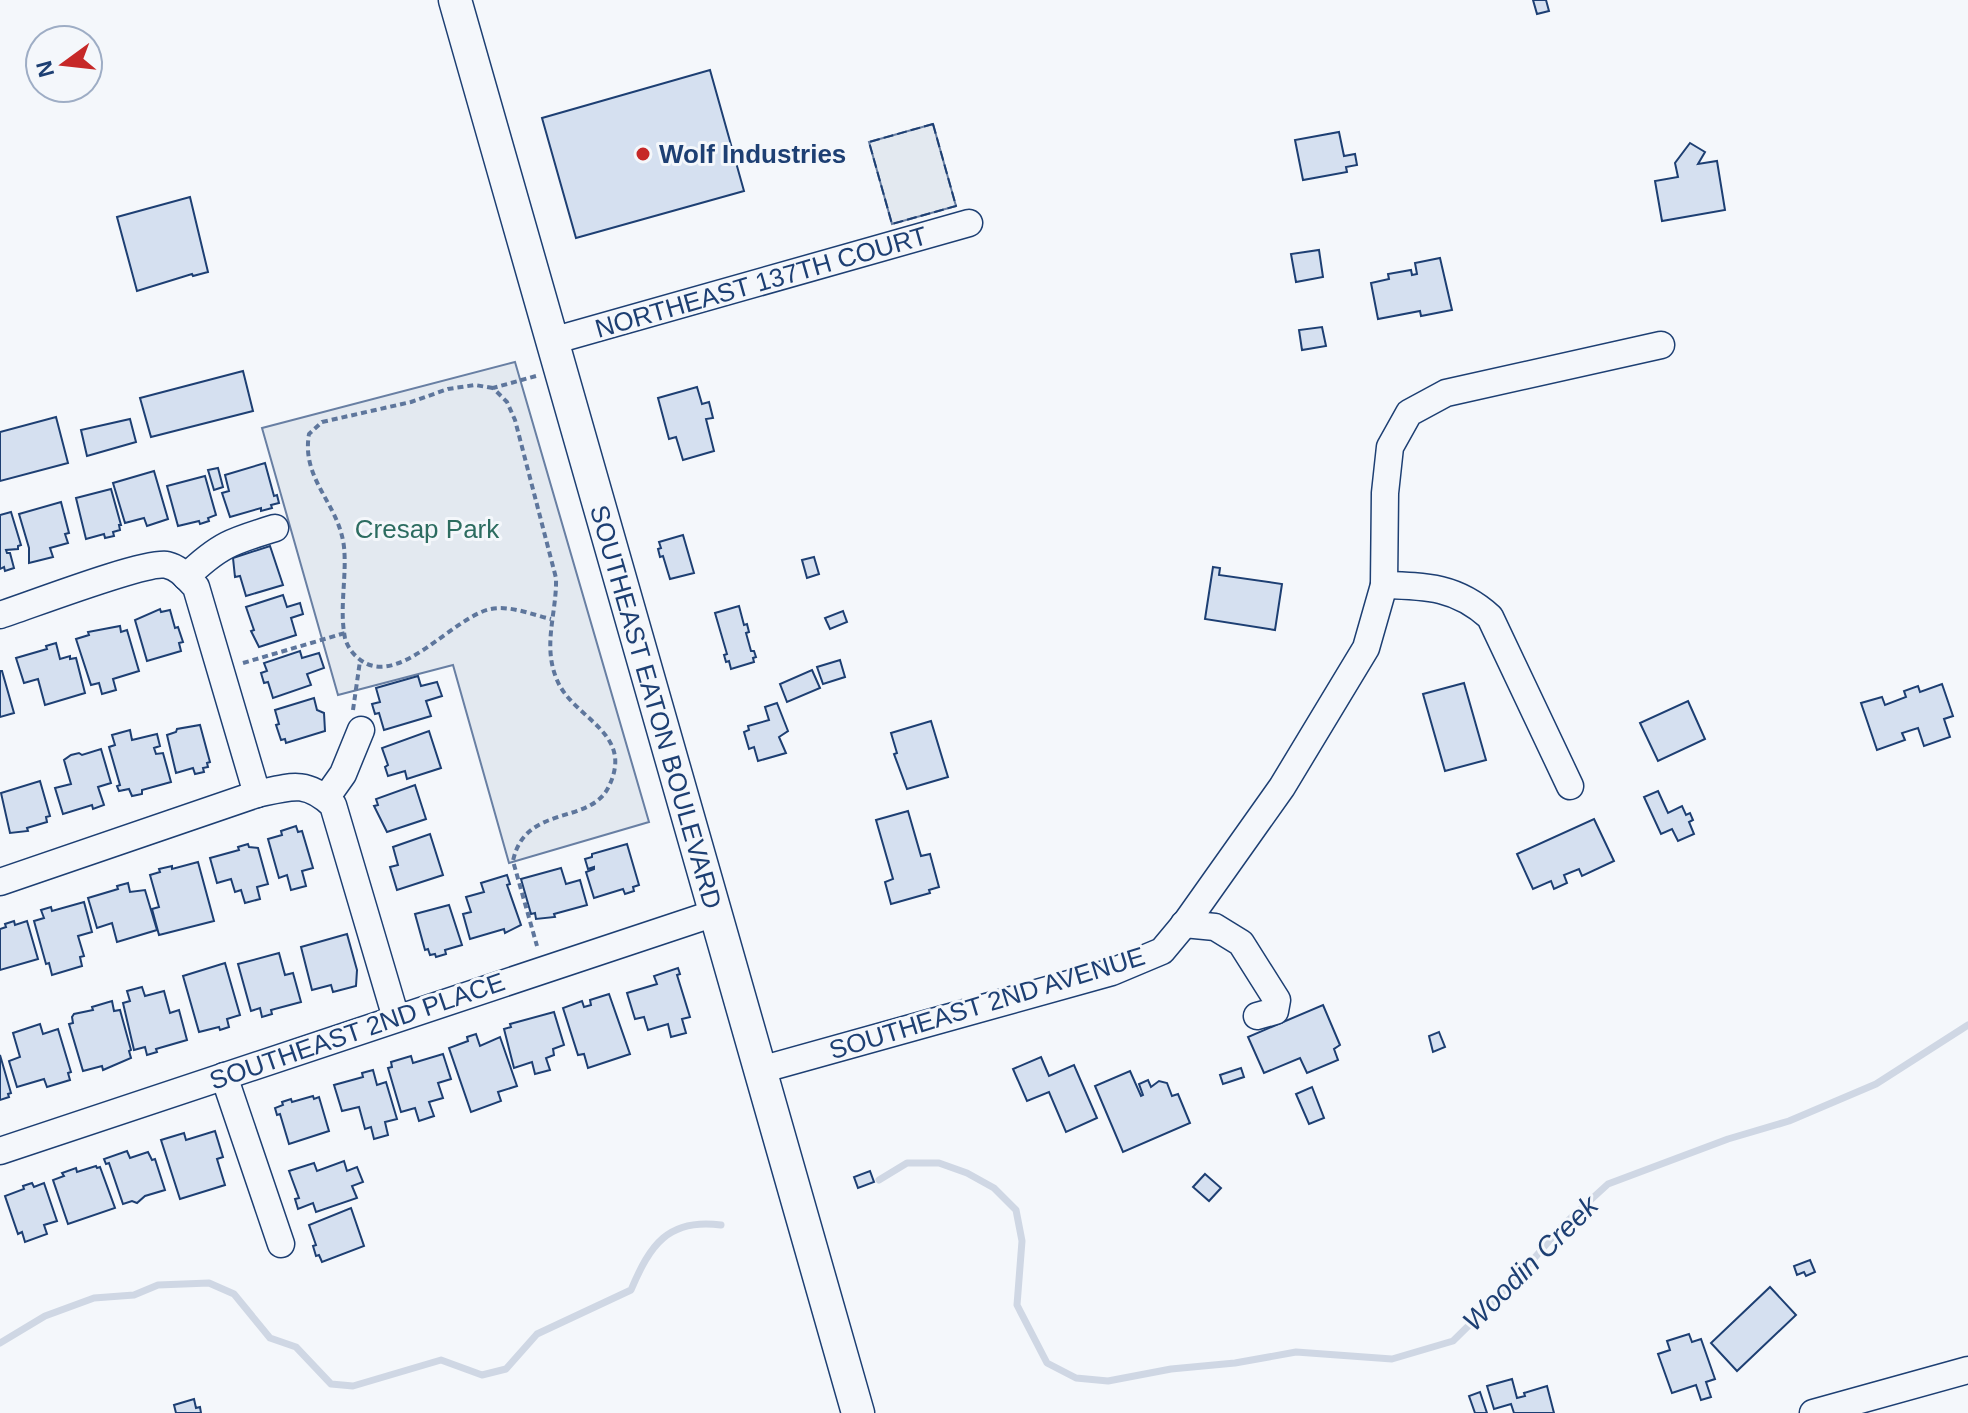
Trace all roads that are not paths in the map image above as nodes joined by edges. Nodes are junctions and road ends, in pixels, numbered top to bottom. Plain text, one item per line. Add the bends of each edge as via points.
1 (455, 0) edge
2 (969, 223) dead end
3 (552, 341) junction
4 (1661, 345) dead end
5 (275, 528) dead end
6 (183, 574) junction
7 (1384, 585) junction
8 (0, 615) edge
9 (361, 730) road end
10 (1570, 786) dead end
11 (257, 794) junction
12 (326, 798) junction
13 (0, 882) edge
14 (715, 913) junction
15 (1184, 924) junction
16 (1257, 1016) dead end
17 (396, 1018) junction
18 (760, 1070) junction
19 (224, 1076) junction
20 (0, 1151) edge
21 (281, 1244) dead end
22 (1968, 1370) edge
23 (858, 1413) edge
24 (1813, 1413) edge

1 - 3 main road, SOUTHEAST EATON BOULEVARD
2 - 3 street, NORTHEAST 137TH COURT
3 - 14 main road, SOUTHEAST EATON BOULEVARD
4 - 7 street, SOUTHEAST 2ND AVENUE via 1446,393 1409,413 1390,447
5 - 6 street via 213,551
6 - 8 street via 164,564 139,569
6 - 11 street via 196,587
7 - 10 street via 1436,588 1473,601 1490,617
7 - 15 street, SOUTHEAST 2ND AVENUE via 1366,648 1282,787
9 - 12 street via 343,774
11 - 12 street via 314,788
11 - 13 street
12 - 17 street via 333,805
14 - 17 street, SOUTHEAST 2ND PLACE
14 - 18 main road, SOUTHEAST EATON BOULEVARD
15 - 16 street via 1215,927 1241,943 1277,1000 1275,1011
15 - 18 street, SOUTHEAST 2ND AVENUE via 1162,951 1112,972
17 - 19 street, SOUTHEAST 2ND PLACE
18 - 23 main road, SOUTHEAST EATON BOULEVARD
19 - 20 street, SOUTHEAST 2ND PLACE
19 - 21 street
22 - 24 street

